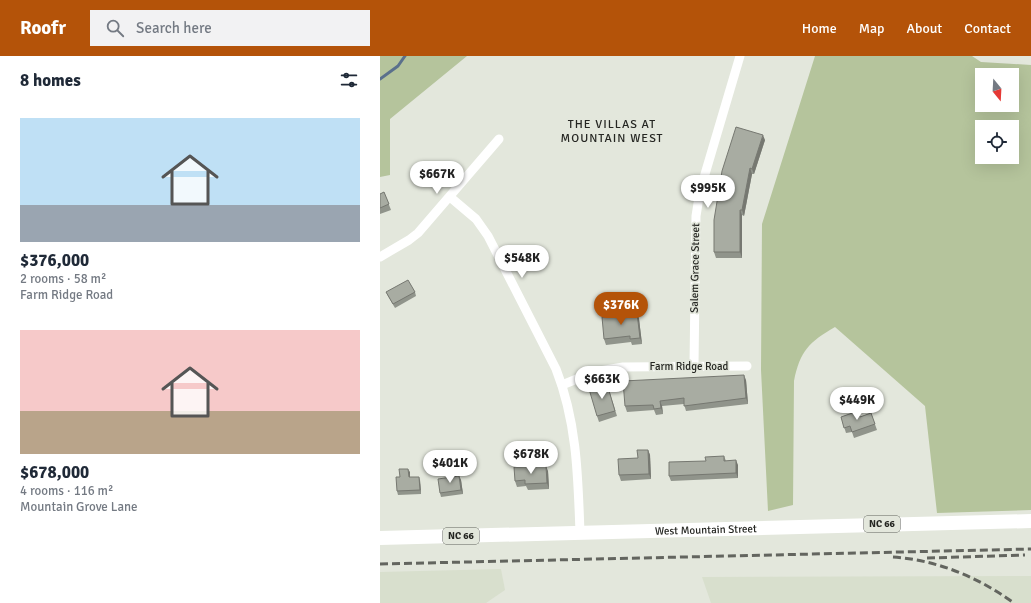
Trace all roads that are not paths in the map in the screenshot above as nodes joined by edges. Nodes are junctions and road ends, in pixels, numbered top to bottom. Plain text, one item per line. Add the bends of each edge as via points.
1 (740, 56) edge
2 (499, 139) dead end
3 (450, 197) junction
4 (380, 257) edge
5 (694, 365) junction
6 (747, 366) dead end
7 (562, 385) junction
8 (1031, 521) edge
9 (580, 533) junction
10 (380, 538) edge

1 - 5 street, Salem Grace Street via 700,191 696,216
2 - 3 street
3 - 4 street via 414,237
3 - 7 street via 476,219 488,236
5 - 6 street, Farm Ridge Road
5 - 7 street, Farm Ridge Road via 623,367 594,372
7 - 9 street via 570,412 577,461
8 - 9 main road, West Mountain Street / NC 66
9 - 10 main road, West Mountain Street / NC 66

